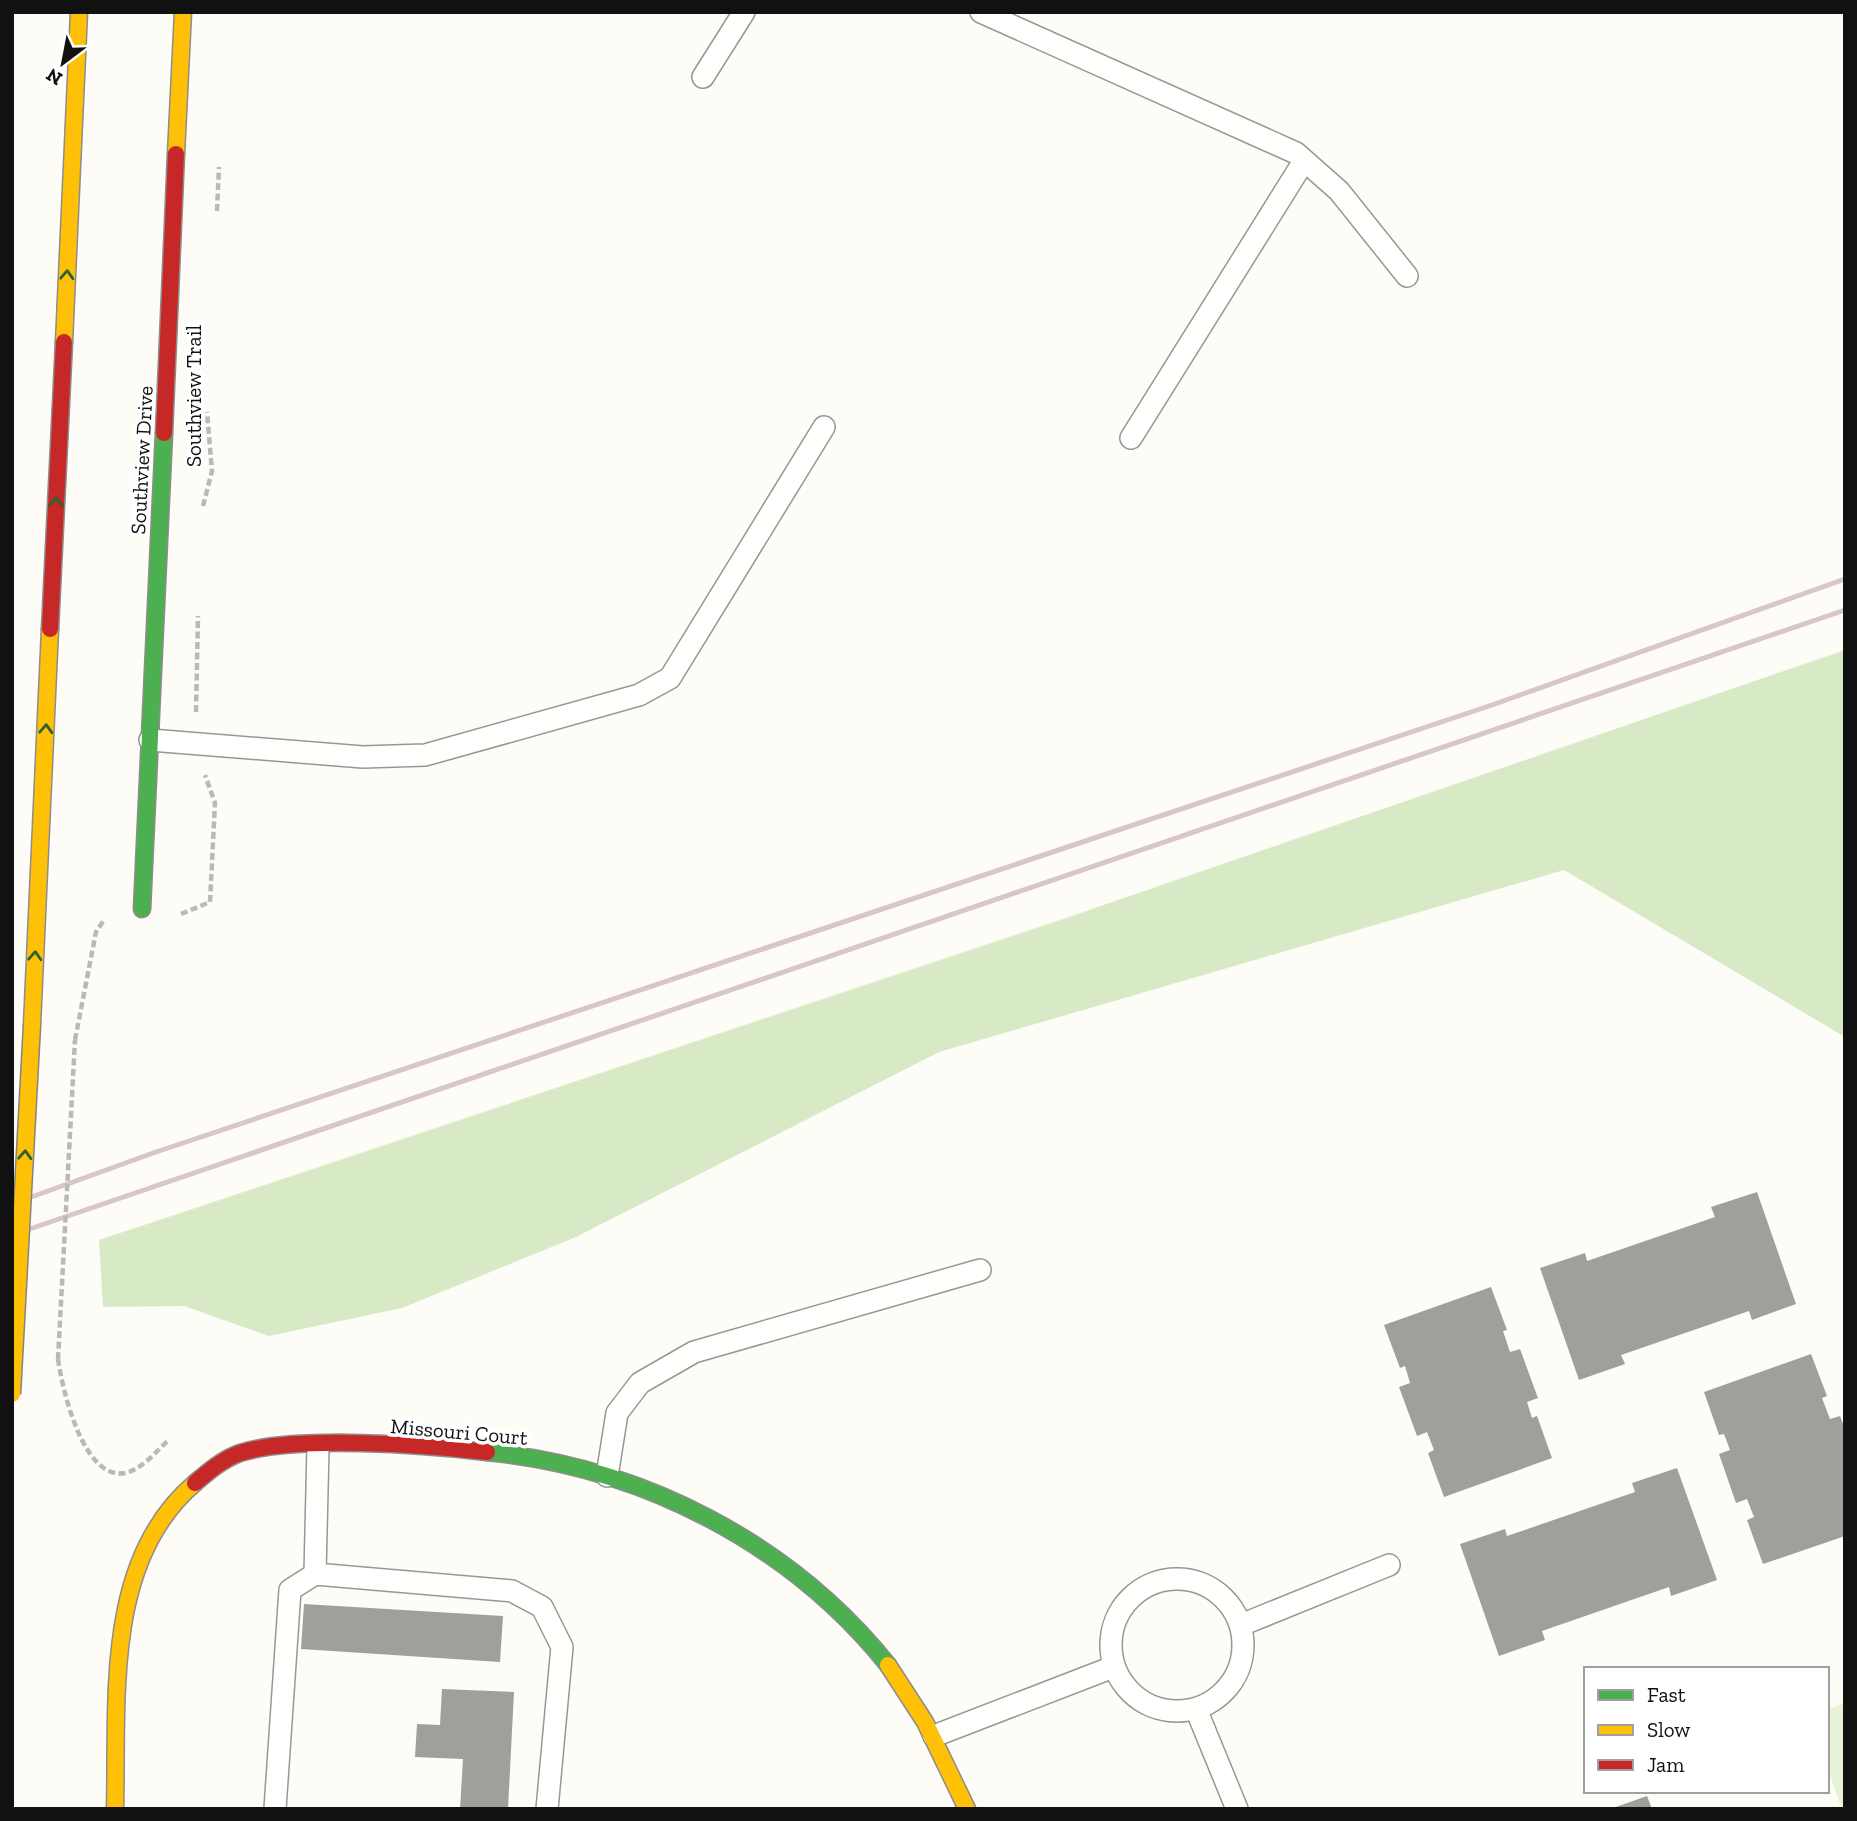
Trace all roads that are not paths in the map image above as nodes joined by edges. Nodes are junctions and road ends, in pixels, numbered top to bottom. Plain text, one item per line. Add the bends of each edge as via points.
1 (79, 12) edge
2 (183, 12) edge
3 (744, 12) edge
4 (981, 12) edge
5 (703, 77) dead end
6 (1304, 161) junction
7 (1407, 276) dead end
8 (824, 427) dead end
9 (1131, 438) dead end
10 (150, 740) junction
11 (142, 909) road end
12 (980, 1270) dead end
13 (12, 1394) edge
14 (318, 1447) junction
15 (607, 1476) junction
16 (1389, 1565) dead end
17 (315, 1574) junction
18 (1241, 1625) junction
19 (1113, 1667) junction
20 (1196, 1709) junction
21 (934, 1736) junction
22 (115, 1809) edge
23 (275, 1809) edge
24 (547, 1809) edge
25 (967, 1809) edge
26 (1237, 1809) edge

13 -> 1 main road, bridge
2 - 10 main road, Southview Drive
3 - 5 lane
4 - 6 lane via 1296,153
6 - 7 lane via 1339,191
6 - 9 lane
8 - 10 lane via 670,678 639,695 425,755 363,757
10 - 11 main road, Southview Drive
12 - 15 lane via 694,1352 640,1384 617,1413
14 - 15 main road, Missouri Court via 368,1445 506,1454
14 - 17 lane
14 - 22 main road, Missouri Court via 238,1454 166,1510 148,1542 124,1611
15 - 21 main road, Missouri Court via 659,1492 709,1515 799,1576 858,1630 893,1671
16 - 18 lane
17 - 23 lane via 290,1590
17 - 24 lane via 512,1591 542,1607 562,1647
18 - 19 lane via 1228,1602 1209,1587 1186,1579 1156,1581 1133,1594 1118,1614 1110,1639
18 - 20 lane via 1244,1652 1237,1675 1220,1697
19 - 20 lane via 1126,1689 1146,1705 1169,1712
19 - 21 lane
20 - 26 lane
21 - 25 main road, Missouri Court

